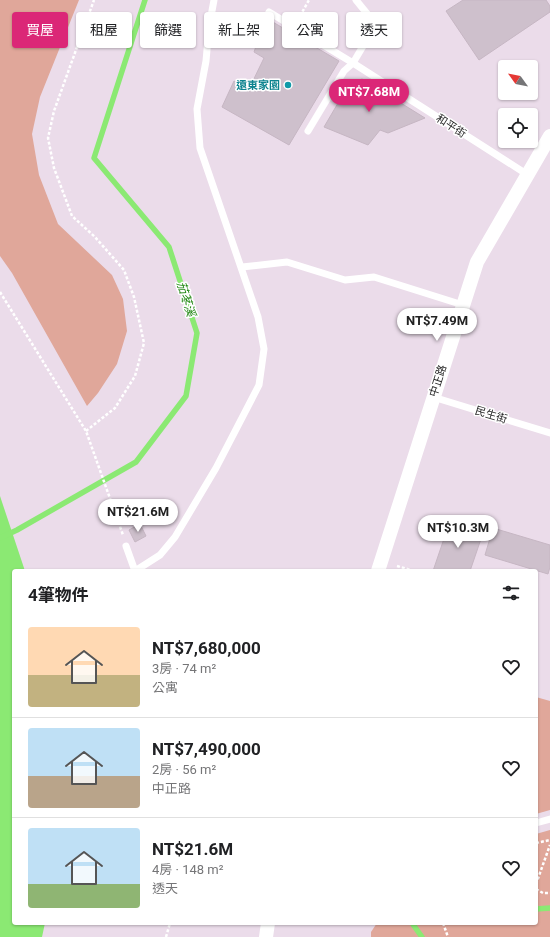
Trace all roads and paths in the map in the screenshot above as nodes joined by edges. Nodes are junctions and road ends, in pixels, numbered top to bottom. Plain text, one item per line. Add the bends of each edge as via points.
1 (94, 0) edge
2 (214, 0) edge
3 (309, 0) edge
4 (356, 0) edge
5 (302, 12) edge
6 (274, 15) edge
7 (353, 63) junction
8 (308, 131) dead end
9 (550, 136) edge
10 (528, 175) junction
11 (242, 267) junction
12 (0, 292) edge
13 (463, 305) junction
14 (433, 397) junction
15 (86, 431) junction
16 (550, 433) edge
17 (119, 521) dead end
18 (126, 546) dead end
19 (134, 569) edge
20 (138, 569) edge
21 (379, 569) edge
22 (550, 819) edge
23 (538, 822) edge
24 (550, 840) edge
25 (538, 843) edge
26 (550, 845) edge
27 (538, 878) edge
28 (538, 890) edge
29 (550, 893) edge
30 (169, 925) edge
31 (268, 925) edge
32 (444, 925) edge
33 (166, 937) edge
34 (266, 937) edge
35 (448, 937) edge

1 - 15 path via 54,111 48,138 54,168 72,216 95,237 124,270 134,297 144,343 135,376 115,408
2 - 11 lane via 197,109 200,148
3 - 5 path
4 - 7 lane via 369,16 372,31
6 - 7 lane, 和平街
7 - 8 lane via 344,71
7 - 10 lane, 和平街
9 - 10 street, 中正路
10 - 13 street, 中正路 via 477,262
11 - 13 lane via 287,262 345,280 374,277
11 - 20 lane via 258,317 264,349 259,385 216,468 176,537 160,555
12 - 15 path
13 - 14 street, 中正路
14 - 16 lane, 民生街
14 - 21 street, 中正路
15 - 17 path
18 - 19 lane
22 - 23 lane
24 - 25 path
26 - 27 path
28 - 29 path
30 - 33 path
31 - 34 street
32 - 35 path

